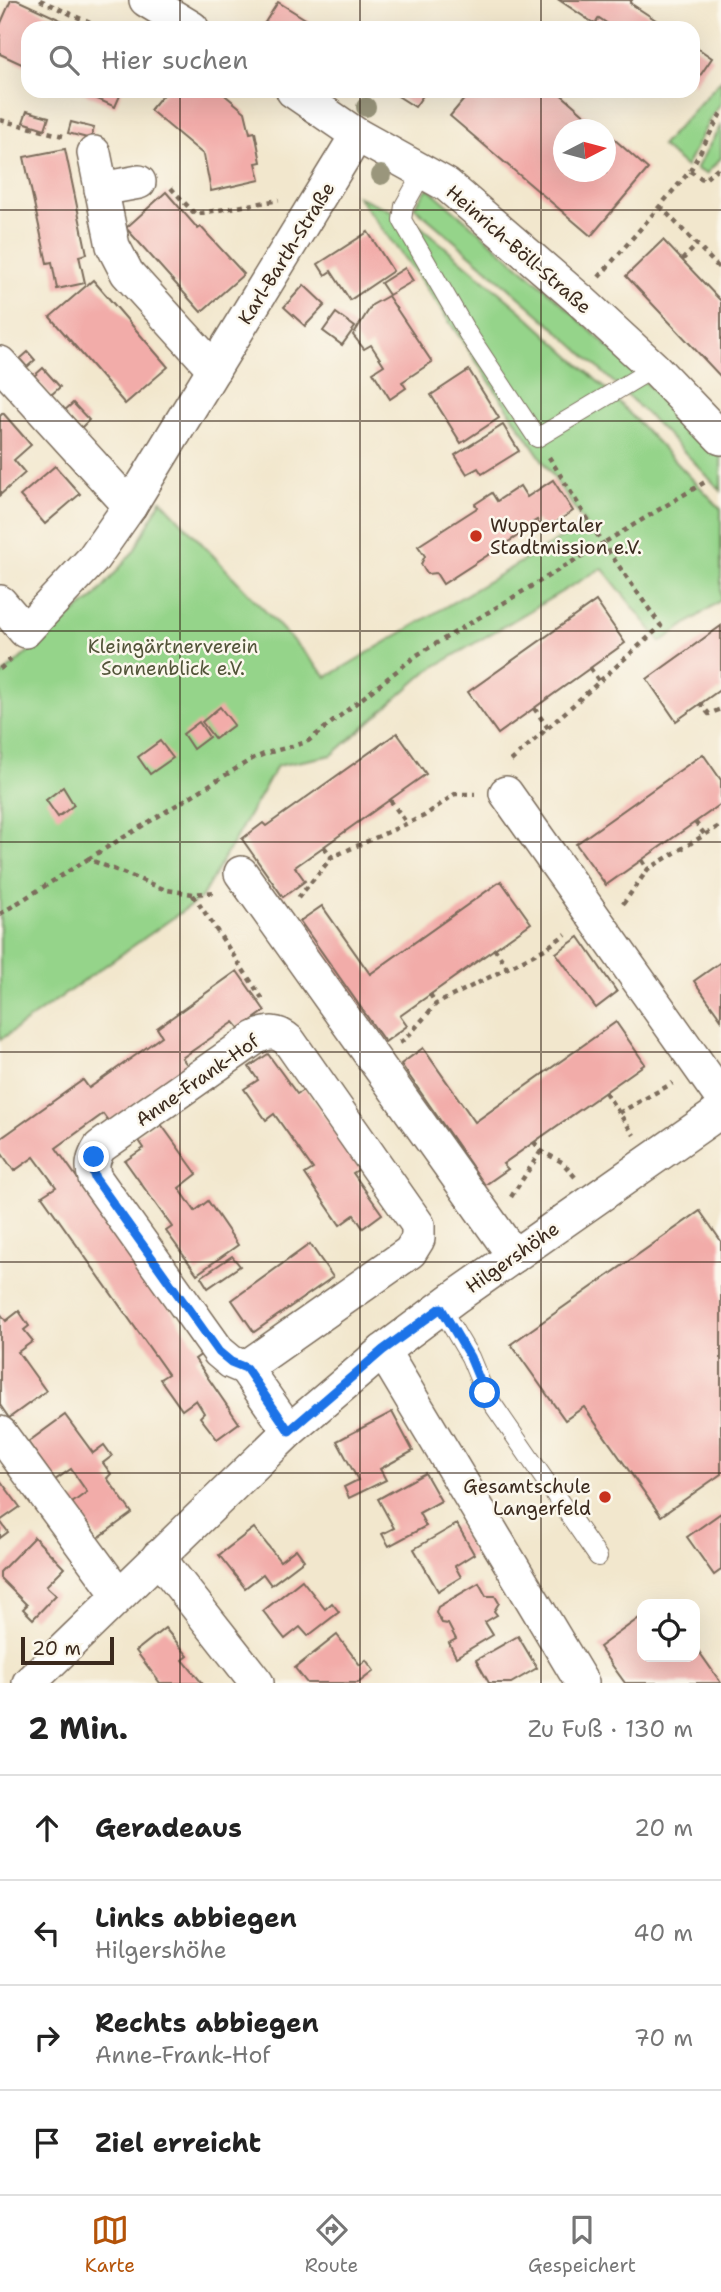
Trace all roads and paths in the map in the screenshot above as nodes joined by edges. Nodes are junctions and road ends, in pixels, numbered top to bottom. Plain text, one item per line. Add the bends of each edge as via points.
1 (40, 0) edge
2 (146, 0) edge
3 (86, 21) edge
4 (180, 21) edge
5 (303, 98) edge
6 (721, 113) edge
7 (0, 120) edge
8 (357, 135) junction
9 (94, 153) joint
10 (721, 165) edge
11 (690, 171) junction
12 (423, 172) junction
13 (139, 182) joint
14 (101, 189) junction
15 (324, 189) junction
16 (660, 206) junction
17 (697, 245) junction
18 (682, 260) dead end
19 (721, 269) edge
20 (579, 299) junction
21 (0, 363) edge
22 (654, 368) junction
23 (214, 369) junction
24 (721, 438) edge
25 (537, 439) junction
26 (705, 482) dead end
27 (130, 506) junction
28 (602, 542) junction
29 (0, 602) edge
30 (590, 668) dead end
31 (599, 681) junction
32 (700, 704) dead end
33 (534, 708) dead end
34 (721, 709) edge
35 (548, 728) junction
36 (506, 793) junction
37 (390, 800) dead end
38 (406, 822) junction
39 (695, 822) dead end
40 (721, 825) edge
41 (705, 835) junction
42 (324, 847) dead end
43 (332, 857) junction
44 (88, 859) junction
45 (642, 860) dead end
46 (648, 869) junction
47 (247, 882) joint
48 (193, 894) junction
49 (0, 914) edge
50 (596, 920) junction
51 (277, 923) junction
52 (494, 948) dead end
53 (507, 967) junction
54 (430, 994) dead end
55 (436, 1004) junction
56 (280, 1033) junction
57 (376, 1062) junction
58 (700, 1068) junction
59 (605, 1092) dead end
60 (721, 1097) edge
61 (721, 1111) edge
62 (619, 1114) junction
63 (534, 1142) dead end
64 (541, 1152) junction
65 (650, 1160) junction
66 (595, 1199) junction
67 (492, 1226) junction
68 (514, 1256) junction
69 (441, 1308) junction
70 (383, 1350) junction
71 (246, 1368) junction
72 (289, 1431) junction
73 (0, 1433) edge
74 (158, 1557) junction
75 (597, 1557) dead end
76 (118, 1594) junction
77 (29, 1683) edge
78 (257, 1683) edge
79 (582, 1683) edge

1 - 3 path
2 - 4 street
5 - 8 street, Heinrich-Böll-Straße
6 - 11 path
7 - 9 path via 102,145 103,151
8 - 12 street, Heinrich-Böll-Straße
8 - 15 street, Karl-Barth-Straße
9 - 14 street
10 - 11 path via 704,180
11 - 16 path
12 - 20 street, Heinrich-Böll-Straße via 447,185
12 - 25 lane via 404,206 402,220 468,334
13 - 14 street
13 - 15 path via 140,188 166,183 195,214
14 - 23 street via 113,246 127,273
15 - 23 street, Karl-Barth-Straße
16 - 17 path
16 - 20 path
17 - 18 path
17 - 19 path
20 - 22 street, Heinrich-Böll-Straße
21 - 27 street
22 - 24 street, Heinrich-Böll-Straße
22 - 25 lane
23 - 27 street, Karl-Barth-Straße
25 - 28 path
26 - 28 path
27 - 29 street, Karl-Barth-Straße via 92,561 25,631
28 - 31 path via 661,626
28 - 44 path via 417,655 307,742 253,759
30 - 31 path
31 - 35 path
32 - 34 path via 709,714
33 - 35 path
35 - 36 path via 510,763
36 - 38 path via 455,794 424,816
36 - 50 street
37 - 38 path
38 - 43 path
39 - 41 path
40 - 41 path
41 - 46 path
42 - 43 path
43 - 51 path
44 - 48 path via 166,890
44 - 49 path
45 - 46 path
46 - 50 path via 625,903
47 - 48 path
47 - 51 street
48 - 56 path via 279,1024
50 - 53 path
50 - 58 street
51 - 57 street
52 - 53 path
53 - 55 path
54 - 55 path
55 - 57 path
56 - 71 street, Anne-Frank-Hof via 418,1225 418,1239 410,1252
56 - 71 street, Anne-Frank-Hof via 255,1038 100,1147 92,1169 219,1352
57 - 67 street
58 - 60 street
58 - 62 path
59 - 62 path
61 - 65 street, Hilgershöhe
62 - 65 path
63 - 64 path
64 - 66 path via 562,1162
64 - 67 path
65 - 66 street, Hilgershöhe
66 - 68 street, Hilgershöhe
67 - 68 street
68 - 69 street, Hilgershöhe
69 - 70 street, Hilgershöhe
69 - 75 lane via 485,1393
70 - 72 street, Hilgershöhe
70 - 79 street
71 - 72 street, Anne-Frank-Hof
72 - 74 street, Hilgershöhe
73 - 76 street
74 - 76 street, Hilgershöhe
74 - 78 street
76 - 77 street, Hilgershöhe

